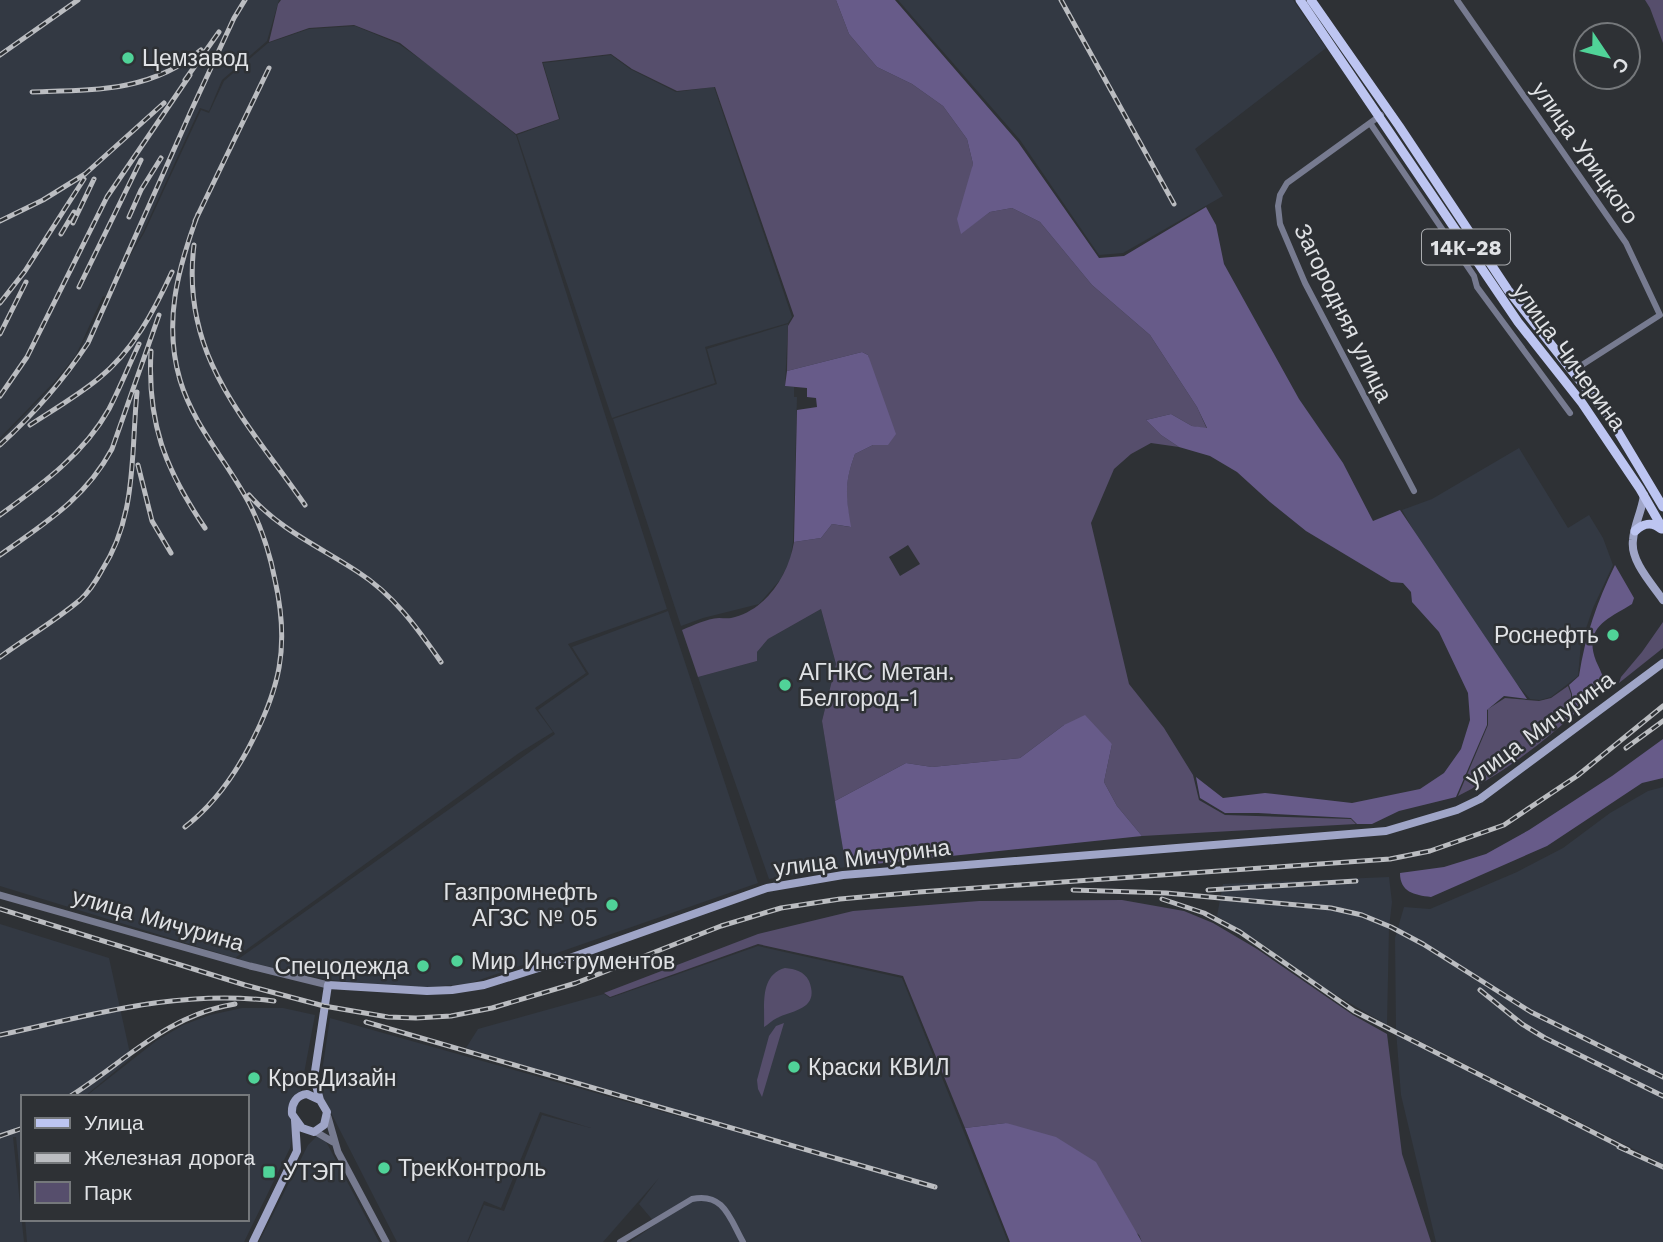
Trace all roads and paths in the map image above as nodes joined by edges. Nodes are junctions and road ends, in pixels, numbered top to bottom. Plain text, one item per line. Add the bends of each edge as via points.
1 (1300, 0) edge
2 (1311, 0) edge
3 (1457, 0) edge
4 (1388, 110) junction
5 (1379, 117) junction
6 (1370, 123) junction
7 (1571, 372) junction
8 (1570, 413) dead end
9 (1414, 491) dead end
10 (1644, 495) junction
11 (1659, 495) edge
12 (1663, 507) edge
13 (1663, 530) edge
14 (1635, 531) junction
15 (1663, 600) edge
16 (1663, 663) edge
17 (0, 895) edge
18 (328, 985) junction
19 (314, 1078) junction
20 (303, 1094) junction
21 (320, 1100) junction
22 (328, 1116) junction
23 (295, 1120) junction
24 (315, 1132) junction
25 (334, 1143) junction
26 (297, 1150) junction
27 (253, 1242) edge
28 (386, 1242) edge
29 (620, 1242) edge
30 (743, 1242) edge

1 - 5 main road, улица Чичерина / 14К-28
2 - 4 main road, улица Чичерина / 14К-28
3 - 7 street, улица Урицкого via 1626,243 1660,315
4 - 5 street, Загородняя улица
4 - 7 main road, улица Чичерина / 14К-28 via 1508,290
5 - 6 street, Загородняя улица
5 - 10 main road, улица Чичерина / 14К-28 via 1518,322 1582,403
6 - 8 street via 1477,287
6 - 9 street, Загородняя улица via 1287,183 1278,206 1280,224 1304,283
7 - 11 main road, улица Чичерина / 14К-28 via 1611,420
10 - 13 main road, улица Чичерина / 14К-28
10 - 14 main road
11 - 12 main road, улица Чичерина / 14К-28
13 - 14 main road via 1649,524
14 - 15 main road via 1633,552
16 - 18 main road, улица Мичурина via 1480,800 1386,831 843,874 767,888 484,985 427,991
17 - 18 street, улица Мичурина
18 - 19 main road
19 - 20 main road
19 - 21 main road
20 - 21 main road
20 - 23 main road via 293,1105
21 - 22 main road
22 - 24 main road via 323,1128
22 - 25 street
23 - 24 main road
23 - 26 main road
24 - 25 street
24 - 26 main road
25 - 28 street
26 - 27 main road
29 - 30 street via 702,1197 721,1204

